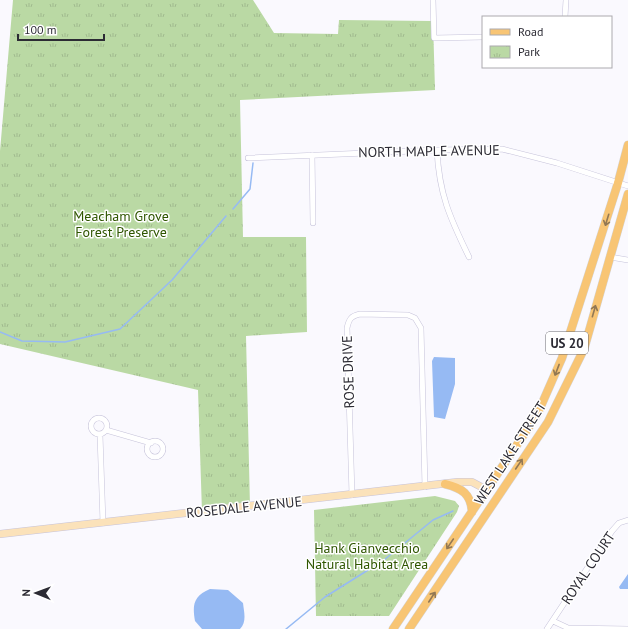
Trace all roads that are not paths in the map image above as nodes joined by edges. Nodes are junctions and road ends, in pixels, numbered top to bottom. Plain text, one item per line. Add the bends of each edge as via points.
1 (433, 0) edge
2 (566, 0) edge
3 (565, 16) edge
4 (482, 37) edge
5 (628, 146) edge
6 (438, 150) junction
7 (312, 155) junction
8 (248, 158) dead end
9 (618, 183) junction
10 (628, 186) edge
11 (628, 194) edge
12 (313, 223) dead end
13 (469, 257) dead end
14 (610, 257) junction
15 (628, 260) edge
16 (106, 430) junction
17 (100, 434) junction
18 (151, 443) dead end
19 (445, 484) junction
20 (425, 487) junction
21 (487, 490) junction
22 (352, 495) junction
23 (498, 496) junction
24 (472, 512) junction
25 (628, 520) edge
26 (103, 523) junction
27 (0, 534) edge
28 (553, 621) junction
29 (393, 629) edge
30 (410, 629) edge
31 (547, 629) edge
32 (628, 629) edge

1 - 4 street via 434,38
2 - 3 street
5 - 9 main road, WEST LAKE STREET / US 20
6 - 7 street, NORTH MAPLE AVENUE
6 - 9 street, NORTH MAPLE AVENUE via 511,150
6 - 13 street via 438,172 443,199
7 - 8 street, NORTH MAPLE AVENUE
7 - 12 street
9 - 10 street, NORTH MAPLE AVENUE
9 -> 21 main road, WEST LAKE STREET / US 20 via 551,387 537,415
11 - 14 main road, WEST LAKE STREET / US 20
14 - 15 street
23 -> 14 main road, WEST LAKE STREET / US 20 via 548,422 584,349
16 - 17 street
16 - 17 street via 107,424 104,420 94,420 90,424 91,430 94,434
16 - 18 street
17 - 26 street
19 - 20 street, ROSEDALE AVENUE
19 - 21 street, ROSEDALE AVENUE via 472,482
19 - 24 main road via 467,494 472,504
20 - 22 street, ROSEDALE AVENUE
20 - 22 street, ROSE DRIVE via 421,328 415,318 408,315 360,314 349,320 347,328
21 - 23 main road
21 - 24 main road, WEST LAKE STREET / US 20
22 - 26 street, ROSEDALE AVENUE
30 -> 23 main road, WEST LAKE STREET / US 20
24 -> 29 main road, WEST LAKE STREET / US 20
25 - 28 street, ROYAL COURT via 619,523 612,531
26 - 27 street, ROSEDALE AVENUE
28 - 31 street, ROYAL COURT
28 - 32 street via 568,628

